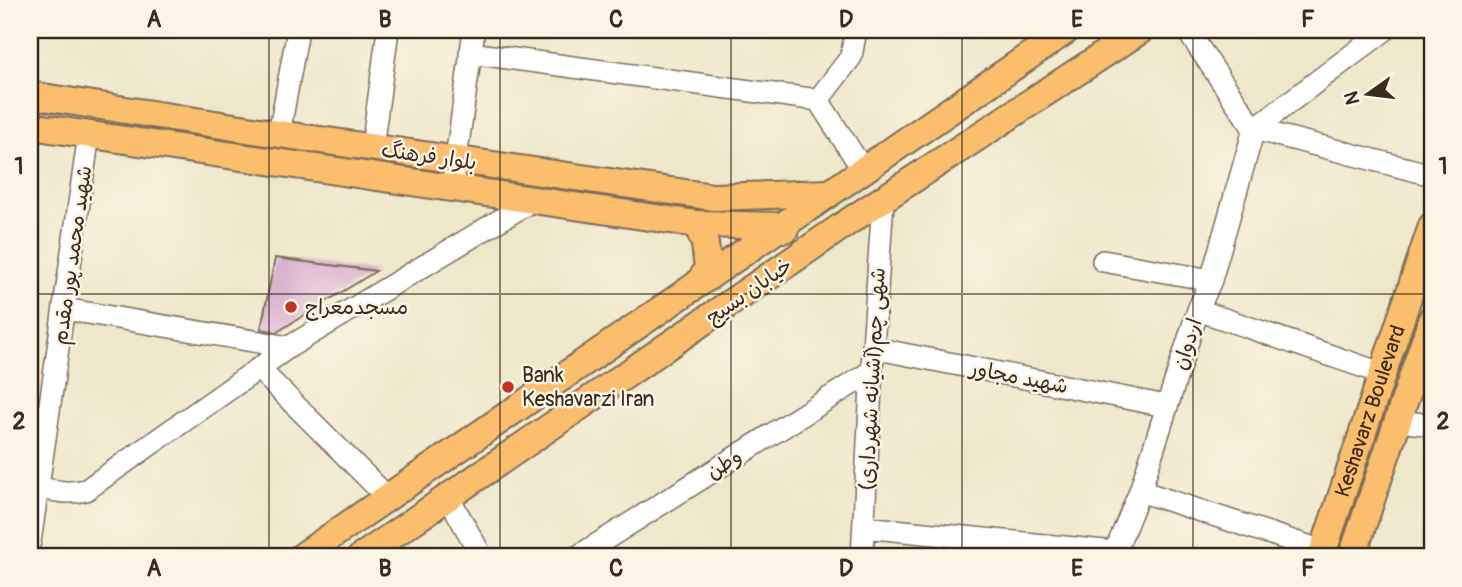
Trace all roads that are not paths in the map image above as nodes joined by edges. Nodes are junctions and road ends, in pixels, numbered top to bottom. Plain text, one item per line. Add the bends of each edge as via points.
1 (298, 30) edge
2 (388, 30) edge
3 (474, 30) edge
4 (856, 30) edge
5 (1067, 30) edge
6 (1141, 30) edge
7 (1187, 30) edge
8 (1385, 30) edge
9 (471, 53) junction
10 (991, 82) junction
11 (30, 95) edge
12 (818, 100) junction
13 (1013, 114) junction
14 (30, 126) edge
15 (1254, 129) junction
16 (89, 134) junction
17 (279, 134) junction
18 (372, 148) junction
19 (455, 160) junction
20 (863, 170) junction
21 (1432, 175) edge
22 (453, 187) junction
23 (830, 194) junction
24 (713, 197) junction
25 (535, 199) junction
26 (883, 201) junction
27 (703, 225) junction
28 (783, 226) junction
29 (1432, 226) edge
30 (802, 254) junction
31 (1103, 261) dead end
32 (1211, 280) junction
33 (698, 284) junction
34 (64, 309) junction
35 (1198, 310) junction
36 (1432, 319) edge
37 (289, 347) junction
38 (873, 348) junction
39 (259, 369) junction
40 (872, 371) junction
41 (1381, 373) junction
42 (1166, 406) junction
43 (1398, 421) junction
44 (1432, 425) edge
45 (38, 488) junction
46 (1140, 491) junction
47 (388, 498) junction
48 (449, 498) junction
49 (864, 527) junction
50 (30, 542) edge
51 (1322, 554) edge
52 (1114, 555) edge
53 (301, 557) edge
54 (361, 557) edge
55 (482, 557) edge
56 (577, 557) edge
57 (862, 557) edge
58 (1352, 557) edge

1 - 17 street
2 - 18 street
3 - 9 street
4 - 12 street via 851,57
5 - 10 main road, خیابان بسیج
6 - 13 main road, خیابان بسیج
7 - 15 street
8 - 15 street
9 - 12 street
9 - 19 street
10 - 13 main road
10 - 20 main road, خیابان بسیج
11 - 17 main road, بلوار فرهنگ
12 - 20 street
13 - 26 main road, خیابان بسیج
14 - 16 main road, بلوار فرهنگ
15 - 21 street
15 - 32 street, اردوان
16 - 22 main road, بلوار فرهنگ
16 - 34 street, شهید محمد پور مقدم
17 - 18 main road, بلوار فرهنگ
18 - 19 main road, بلوار فرهنگ
19 - 22 street
19 - 24 main road, بلوار فرهنگ
20 - 23 main road, خیابان بسیج
22 - 25 main road, بلوار فرهنگ
23 - 24 main road, بلوار فرهنگ
23 - 28 main road, خیابان بسیج
24 - 27 main road
25 - 27 main road, بلوار فرهنگ
25 - 37 street
26 - 30 main road, خیابان بسیج
26 - 38 street, شهی چم(آشیانه شهرداری)
27 - 28 main road, بلوار فرهنگ
27 - 33 main road via 708,269
28 - 30 main road
28 - 33 main road, خیابان بسیج
29 - 41 main road, Keshavarz Boulevard
30 - 48 main road, خیابان بسیج
31 - 32 street
32 - 35 street, اردوان
33 - 47 main road, خیابان بسیج
34 - 37 street
34 - 45 street, شهید محمد پور مقدم
35 - 41 street
35 - 42 street, اردوان
36 - 43 main road, Keshavarz Boulevard
37 - 39 street
38 - 40 street, شهی چم(آشیانه شهرداری)
38 - 42 street, شهید مجاور
39 - 45 street via 86,490
39 - 47 street
40 - 49 street, شهی چم(آشیانه شهرداری)
40 - 56 street, وطن
41 - 51 main road, Keshavarz Boulevard
42 - 46 street, اردوان
43 - 44 street
43 - 58 main road, Keshavarz Boulevard
45 - 50 street, شهید محمد پور مقدم
46 - 51 street
46 - 52 street, اردوان
47 - 53 main road, خیابان بسیج
48 - 54 main road, خیابان بسیج
48 - 55 street
49 - 52 street
49 - 57 street, شهی چم(آشیانه شهرداری)

